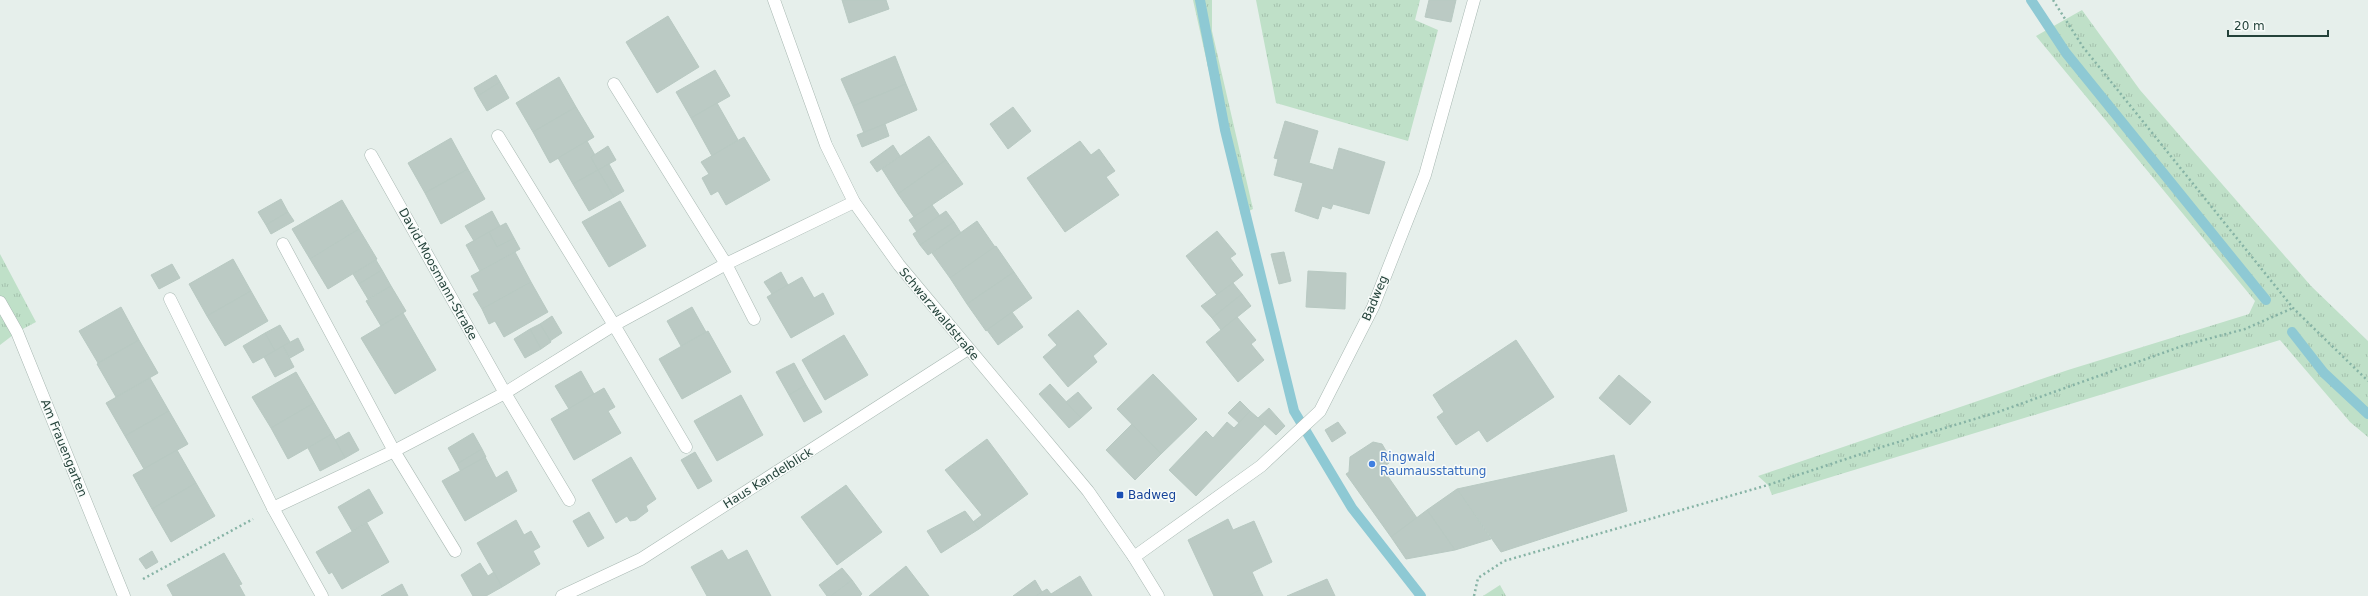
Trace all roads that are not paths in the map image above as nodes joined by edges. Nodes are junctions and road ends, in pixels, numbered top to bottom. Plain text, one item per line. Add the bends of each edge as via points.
1 (774, 0) edge
2 (1474, 0) edge
3 (614, 84) dead end
4 (498, 136) dead end
5 (371, 155) dead end
6 (854, 202) junction
7 (283, 244) dead end
8 (726, 264) junction
9 (170, 299) dead end
10 (0, 302) edge
11 (754, 319) dead end
12 (614, 325) junction
13 (968, 349) junction
14 (505, 393) junction
15 (686, 448) dead end
16 (394, 450) junction
17 (569, 500) dead end
18 (273, 508) junction
19 (455, 551) dead end
20 (1134, 556) junction
21 (123, 594) edge
22 (322, 596) edge
23 (562, 596) edge
24 (1158, 596) edge

1 - 6 street, Schwarzwaldstraße via 826,145
2 - 20 street, Badweg via 1425,175 1373,307 1320,411 1261,466
3 - 8 street
4 - 12 street
5 - 14 street, David-Moosmann-Straße
6 - 8 street
6 - 13 street, Schwarzwaldstraße via 899,265
7 - 16 street
8 - 11 street
8 - 12 street
9 - 18 street
10 - 21 street, Am Frauengarten via 17,332
12 - 14 street
12 - 15 street
13 - 20 street, Schwarzwaldstraße via 1088,491
13 - 23 street, Haus Kandelblick via 640,559
14 - 16 street
14 - 17 street, David-Moosmann-Straße
16 - 18 street
16 - 19 street
18 - 22 street
20 - 24 street, Schwarzwaldstraße

